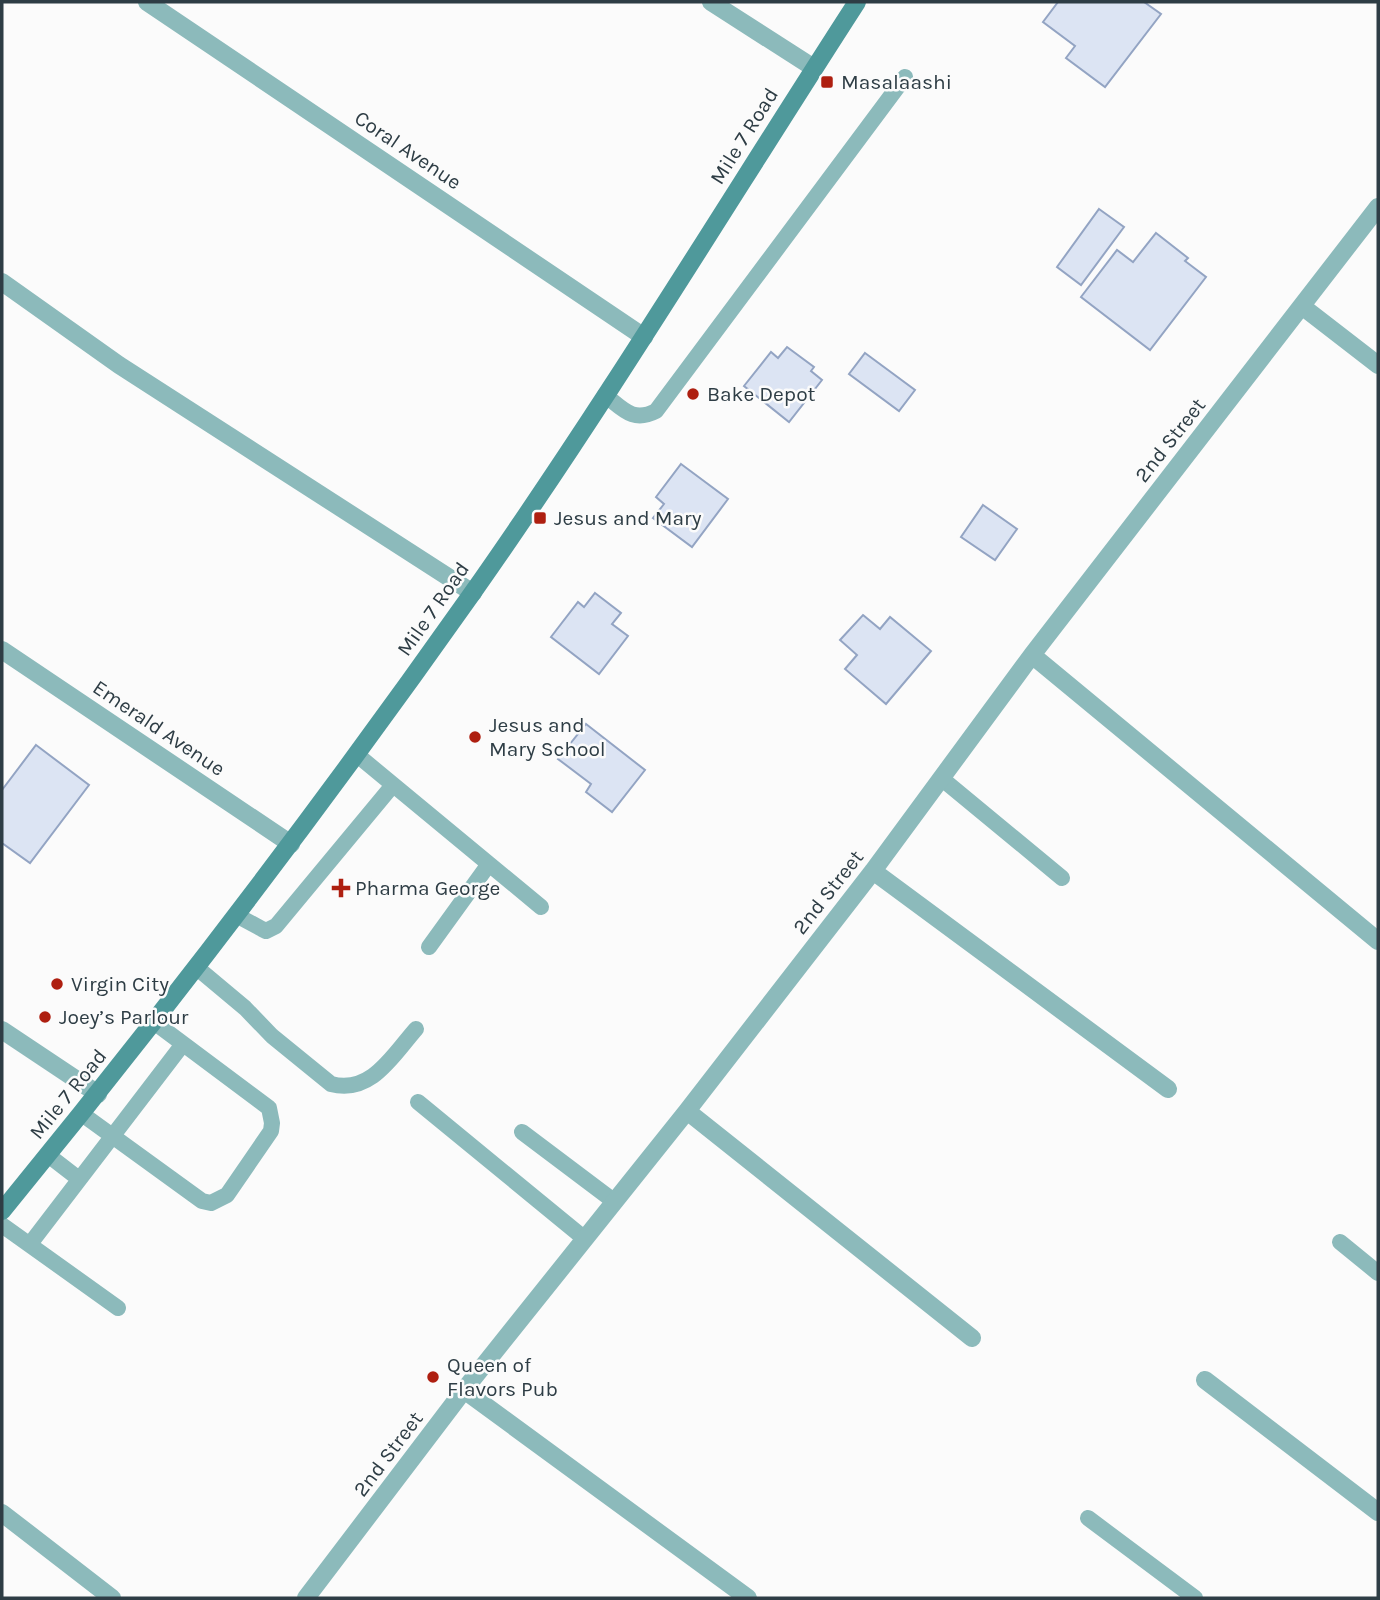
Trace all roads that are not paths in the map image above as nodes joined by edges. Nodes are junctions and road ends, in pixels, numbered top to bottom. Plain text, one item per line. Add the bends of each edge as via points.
1 (147, 2) edge
2 (711, 2) edge
3 (858, 2) edge
4 (814, 68) junction
5 (905, 77) dead end
6 (1378, 207) edge
7 (2, 282) edge
8 (1303, 307) junction
9 (644, 337) junction
10 (1378, 365) edge
11 (605, 395) junction
12 (473, 593) junction
13 (2, 650) edge
14 (1032, 655) junction
15 (356, 754) junction
16 (941, 778) junction
17 (393, 785) junction
18 (291, 844) junction
19 (489, 864) junction
20 (873, 871) junction
21 (1062, 878) dead end
22 (541, 907) dead end
23 (236, 915) junction
24 (1378, 941) edge
25 (429, 947) dead end
26 (196, 967) junction
27 (154, 1022) junction
28 (415, 1029) dead end
29 (2, 1030) edge
30 (183, 1044) junction
31 (1168, 1089) dead end
32 (98, 1094) junction
33 (418, 1102) dead end
34 (687, 1111) junction
35 (82, 1114) junction
36 (522, 1132) dead end
37 (112, 1136) junction
38 (48, 1155) junction
39 (79, 1179) junction
40 (615, 1202) junction
41 (2, 1211) edge
42 (2, 1224) edge
43 (585, 1239) junction
44 (1340, 1242) dead end
45 (30, 1244) junction
46 (1378, 1273) edge
47 (118, 1308) dead end
48 (972, 1338) dead end
49 (1205, 1380) dead end
50 (464, 1390) junction
51 (1378, 1512) edge
52 (2, 1513) edge
53 (1088, 1518) dead end
54 (113, 1598) edge
55 (306, 1598) edge
56 (748, 1598) edge
57 (1195, 1598) edge

1 - 9 street, Coral Avenue
2 - 4 street
3 - 4 street, Mile 7 Road
4 - 9 street, Mile 7 Road
5 - 11 lane via 656,411 634,416
6 - 8 street, 2nd Street
7 - 12 street via 119,365
8 - 10 street
8 - 14 street, 2nd Street
9 - 11 street, Mile 7 Road
11 - 12 street, Mile 7 Road
12 - 15 street, Mile 7 Road
13 - 18 street, Emerald Avenue
14 - 16 street, 2nd Street
14 - 24 street
15 - 17 lane
15 - 18 street, Mile 7 Road
16 - 20 street, 2nd Street
16 - 21 lane
17 - 19 lane
17 - 23 lane via 276,926 262,929
18 - 23 street, Mile 7 Road
19 - 22 lane
19 - 25 lane
20 - 31 street
20 - 34 street, 2nd Street
23 - 26 street, Mile 7 Road
26 - 27 street, Mile 7 Road
26 - 28 lane via 331,1084 351,1086 375,1077
27 - 30 lane
27 - 32 street, Mile 7 Road
29 - 32 street
30 - 37 lane
30 - 37 lane via 272,1115 271,1131 227,1195 211,1203 202,1200
32 - 35 street, Mile 7 Road
33 - 43 lane
34 - 40 street, 2nd Street
34 - 48 street
35 - 37 lane
35 - 38 street, Mile 7 Road
36 - 40 lane
37 - 39 lane
38 - 39 lane
38 - 41 street, Mile 7 Road
39 - 45 lane
40 - 43 street, 2nd Street
42 - 45 lane
43 - 50 street, 2nd Street
44 - 46 lane
45 - 47 lane
49 - 51 street
50 - 55 street, 2nd Street
50 - 56 street
52 - 54 street
53 - 57 lane

